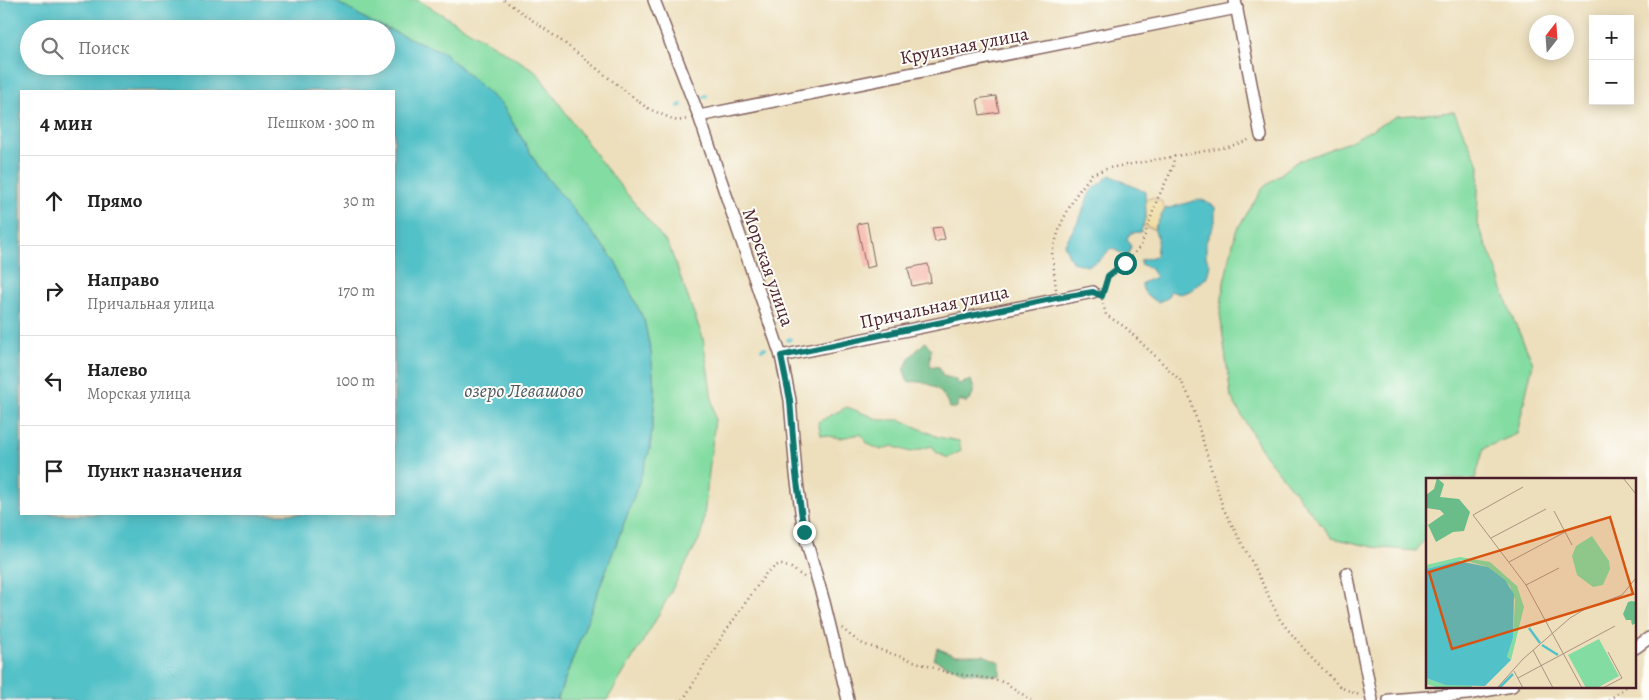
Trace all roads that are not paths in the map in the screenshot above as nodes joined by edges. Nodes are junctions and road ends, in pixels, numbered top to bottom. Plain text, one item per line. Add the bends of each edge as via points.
1 (654, 0) edge
2 (1236, 4) edge
3 (699, 116) junction
4 (1261, 136) road end
5 (1098, 294) road end
6 (781, 356) junction
7 (1347, 574) dead end
8 (1649, 638) edge
9 (1636, 647) edge
10 (1501, 688) edge
11 (1367, 698) edge
12 (848, 700) edge
13 (1389, 700) edge

1 - 3 street, Морская улица
2 - 3 street, Круизная улица
2 - 4 street
3 - 6 street, Морская улица
5 - 6 street, Причальная улица via 1056,298
6 - 12 street, Морская улица via 790,400 804,532
7 - 11 street
8 - 9 street
10 - 13 street

